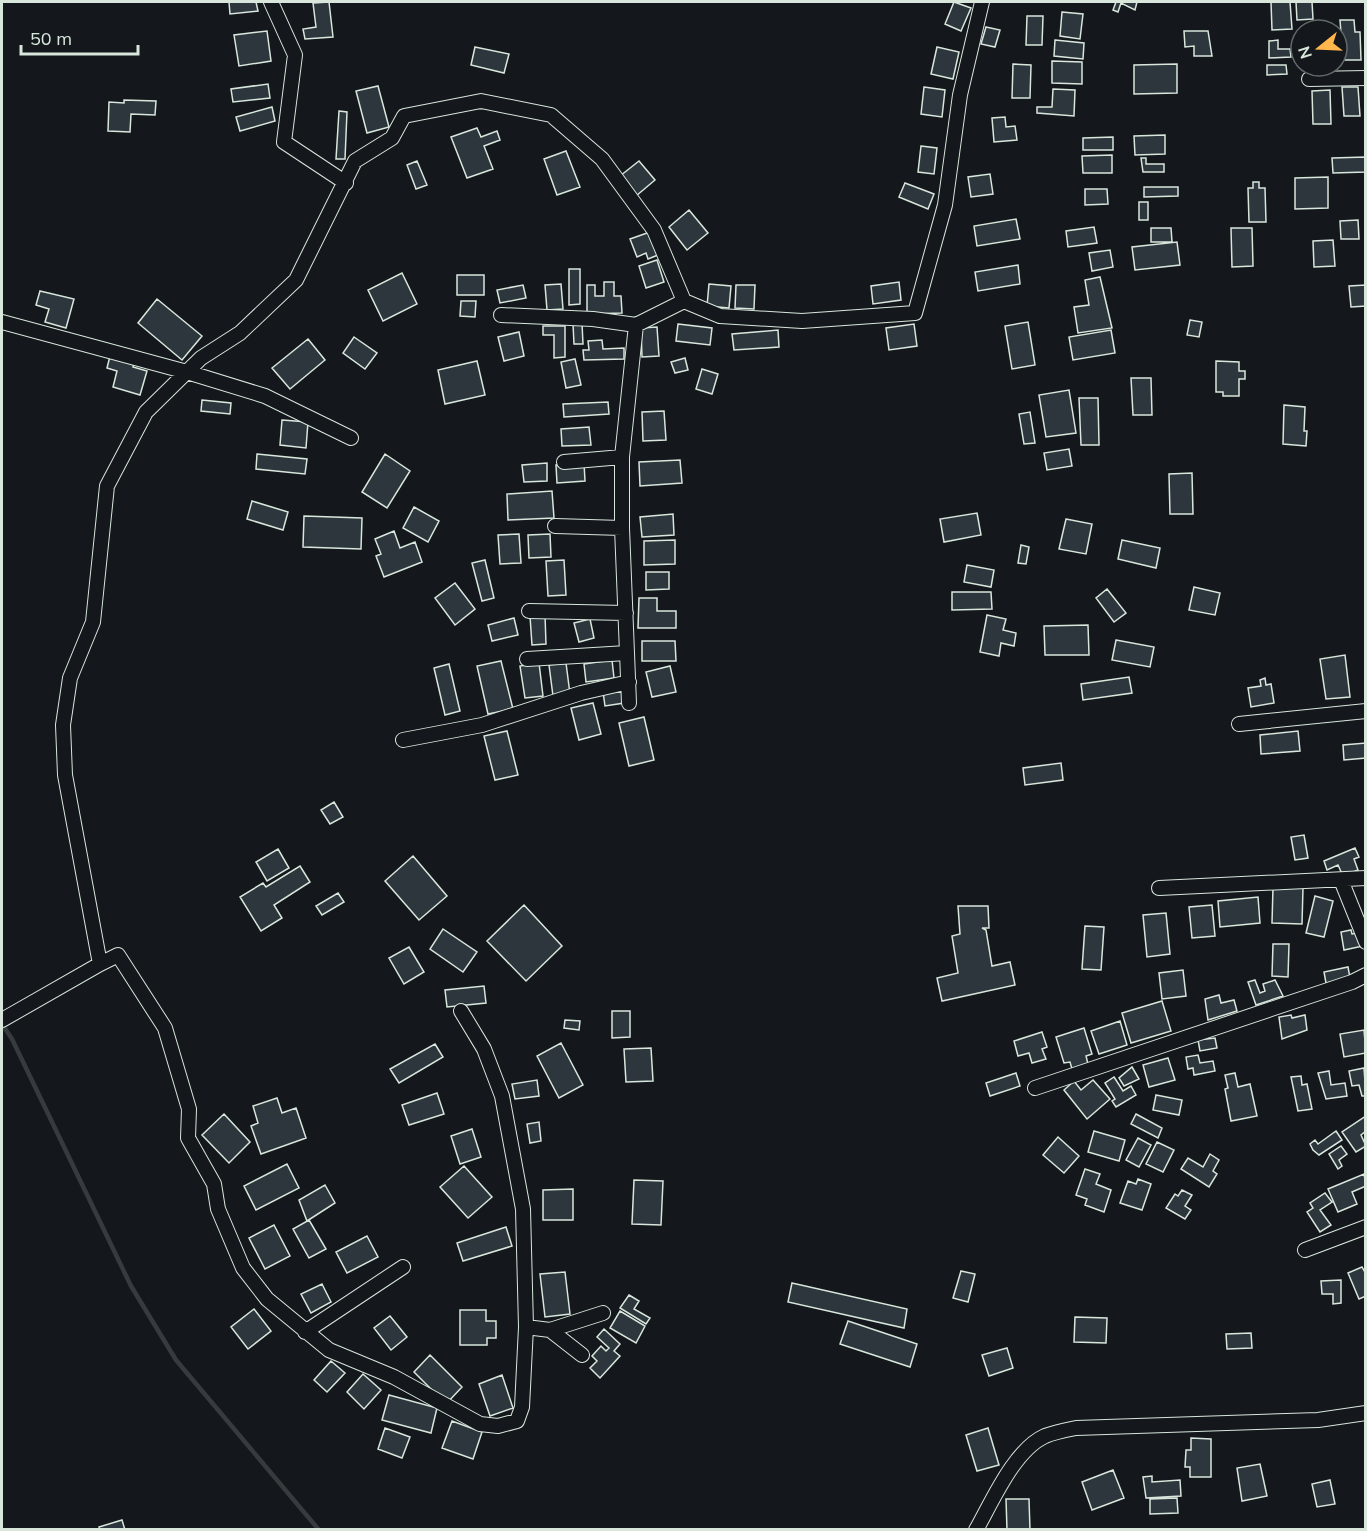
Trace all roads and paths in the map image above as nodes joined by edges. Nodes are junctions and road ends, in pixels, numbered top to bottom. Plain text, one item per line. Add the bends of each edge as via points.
1 (271, 2) edge
2 (982, 2) edge
3 (1365, 78) edge
4 (1309, 79) dead end
5 (346, 183) junction
6 (684, 301) junction
7 (501, 315) dead end
8 (2, 322) edge
9 (636, 325) junction
10 (187, 372) junction
11 (351, 438) dead end
12 (622, 457) junction
13 (564, 462) dead end
14 (555, 526) dead end
15 (622, 528) junction
16 (530, 611) dead end
17 (626, 613) junction
18 (627, 653) junction
19 (527, 659) dead end
20 (629, 682) junction
21 (630, 703) dead end
22 (1365, 711) edge
23 (1239, 724) dead end
24 (403, 740) dead end
25 (1365, 878) edge
26 (1341, 880) junction
27 (1159, 888) dead end
28 (1365, 942) edge
29 (100, 964) junction
30 (1365, 975) edge
31 (461, 1011) dead end
32 (5, 1019) edge
33 (1035, 1088) dead end
34 (1365, 1227) edge
35 (1305, 1250) dead end
36 (403, 1268) dead end
37 (603, 1313) dead end
38 (526, 1327) junction
39 (550, 1330) junction
40 (305, 1332) junction
41 (582, 1354) dead end
42 (1365, 1413) edge
43 (976, 1530) edge

1 - 5 street via 295,55 284,142
2 - 6 street via 960,95 945,205 915,313 802,321 720,316
3 - 4 street
5 - 6 street via 355,161 392,138 404,116 481,101 551,115 602,159 654,230
5 - 10 street via 296,280 240,333
6 - 9 street
7 - 9 street
8 - 10 street
9 - 12 street
10 - 11 street via 265,396
10 - 29 street via 146,412 107,486 93,622 70,678 63,725 65,775
12 - 13 street
12 - 15 street
14 - 15 street
15 - 17 street
16 - 17 street
17 - 18 street
18 - 19 street
18 - 20 street
20 - 21 street
20 - 24 street via 482,725
22 - 23 street
25 - 26 street
26 - 27 street
26 - 28 street
29 - 32 street
29 - 40 street via 118,955 165,1028 189,1109 188,1138 214,1184 218,1209 243,1268 267,1299
30 - 33 street
31 - 38 street via 484,1049 502,1096 523,1209
34 - 35 street
36 - 40 street
37 - 39 street
38 - 39 street
38 - 40 street via 522,1407 517,1421 498,1426 480,1424 394,1377 330,1350
39 - 41 street
42 - 43 street via 1317,1420 1077,1428 1044,1437 1030,1446 1006,1476

